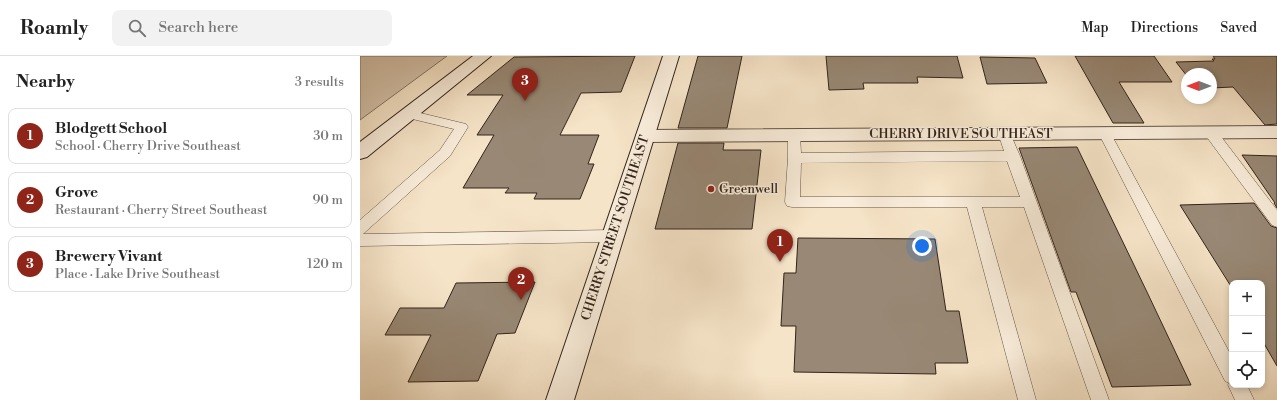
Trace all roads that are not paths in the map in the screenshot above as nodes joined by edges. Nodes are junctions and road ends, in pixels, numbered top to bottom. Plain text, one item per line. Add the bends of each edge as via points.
1 (483, 56) edge
2 (671, 56) edge
3 (408, 114) junction
4 (1277, 132) edge
5 (1004, 133) junction
6 (1211, 133) junction
7 (1105, 134) junction
8 (794, 135) junction
9 (645, 136) junction
10 (360, 152) edge
11 (1013, 156) junction
12 (794, 158) junction
13 (973, 202) junction
14 (1029, 202) junction
15 (1277, 221) edge
16 (360, 229) edge
17 (612, 236) junction
18 (360, 240) edge
19 (1229, 369) edge
20 (1239, 388) edge
21 (560, 400) edge
22 (1027, 400) edge
23 (1100, 400) edge
24 (1245, 400) edge

1 - 3 street
2 - 9 street, CHERRY STREET SOUTHEAST
3 - 10 street
3 - 16 lane via 462,127 445,153
4 - 6 street, CHERRY DRIVE SOUTHEAST
5 - 7 street, CHERRY DRIVE SOUTHEAST
5 - 8 street, CHERRY DRIVE SOUTHEAST
5 - 11 lane
6 - 7 street, CHERRY DRIVE SOUTHEAST
6 - 15 lane
7 - 19 lane
8 - 9 street, CHERRY DRIVE SOUTHEAST
8 - 12 lane
9 - 17 street, CHERRY STREET SOUTHEAST
11 - 12 lane
11 - 14 lane
12 - 13 lane via 792,202
13 - 14 lane
13 - 22 lane
14 - 23 lane
17 - 18 lane
17 - 21 street, CHERRY STREET SOUTHEAST
20 - 24 lane

